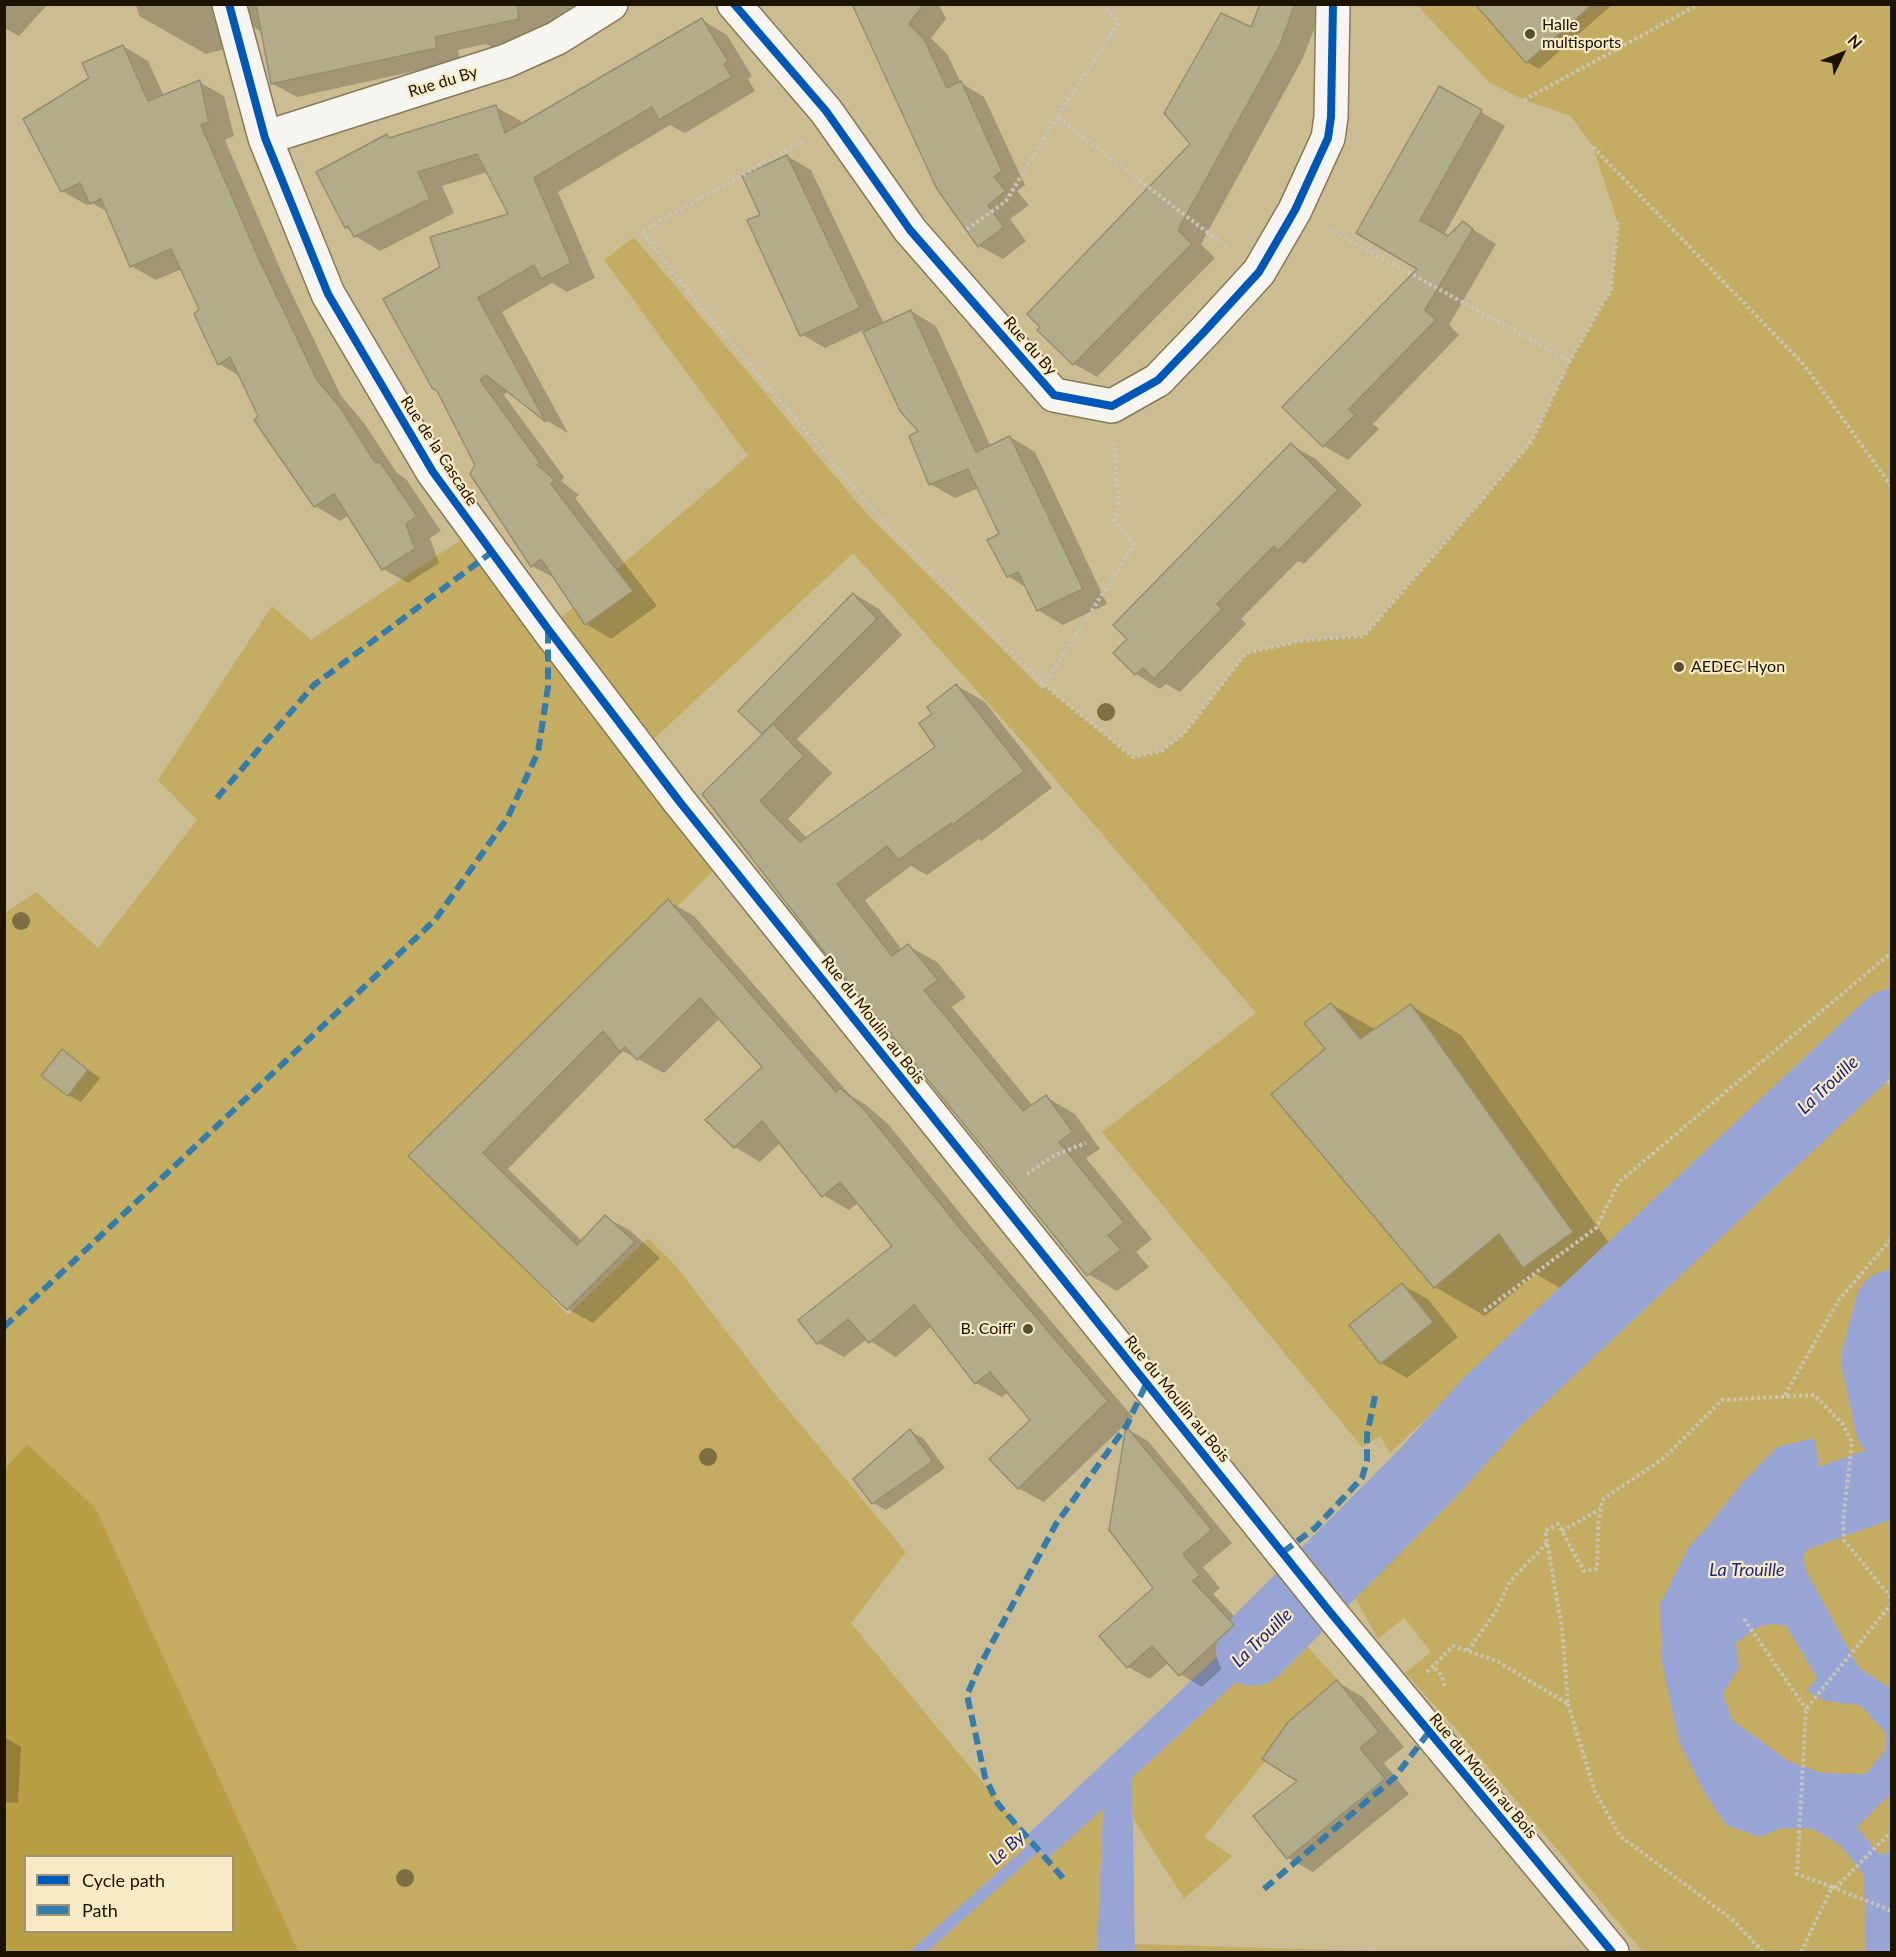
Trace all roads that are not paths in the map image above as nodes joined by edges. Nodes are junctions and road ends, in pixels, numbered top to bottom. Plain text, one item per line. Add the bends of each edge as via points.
1 (228, 4) edge
2 (611, 4) edge
3 (734, 4) edge
4 (1334, 4) edge
5 (265, 138) junction
6 (727, 858) joint
7 (1612, 1953) edge

1 - 5 street, Rue de la Cascade
2 - 5 street, Rue du By via 557,38 506,61
3 - 4 street, Rue du By via 835,123 910,230 1054,396 1112,406 1158,380 1259,272 1295,210 1328,138
5 - 6 street, Rue de la Cascade via 328,294 433,472 629,736
6 - 7 street, Rue du Moulin au Bois via 1330,1612

